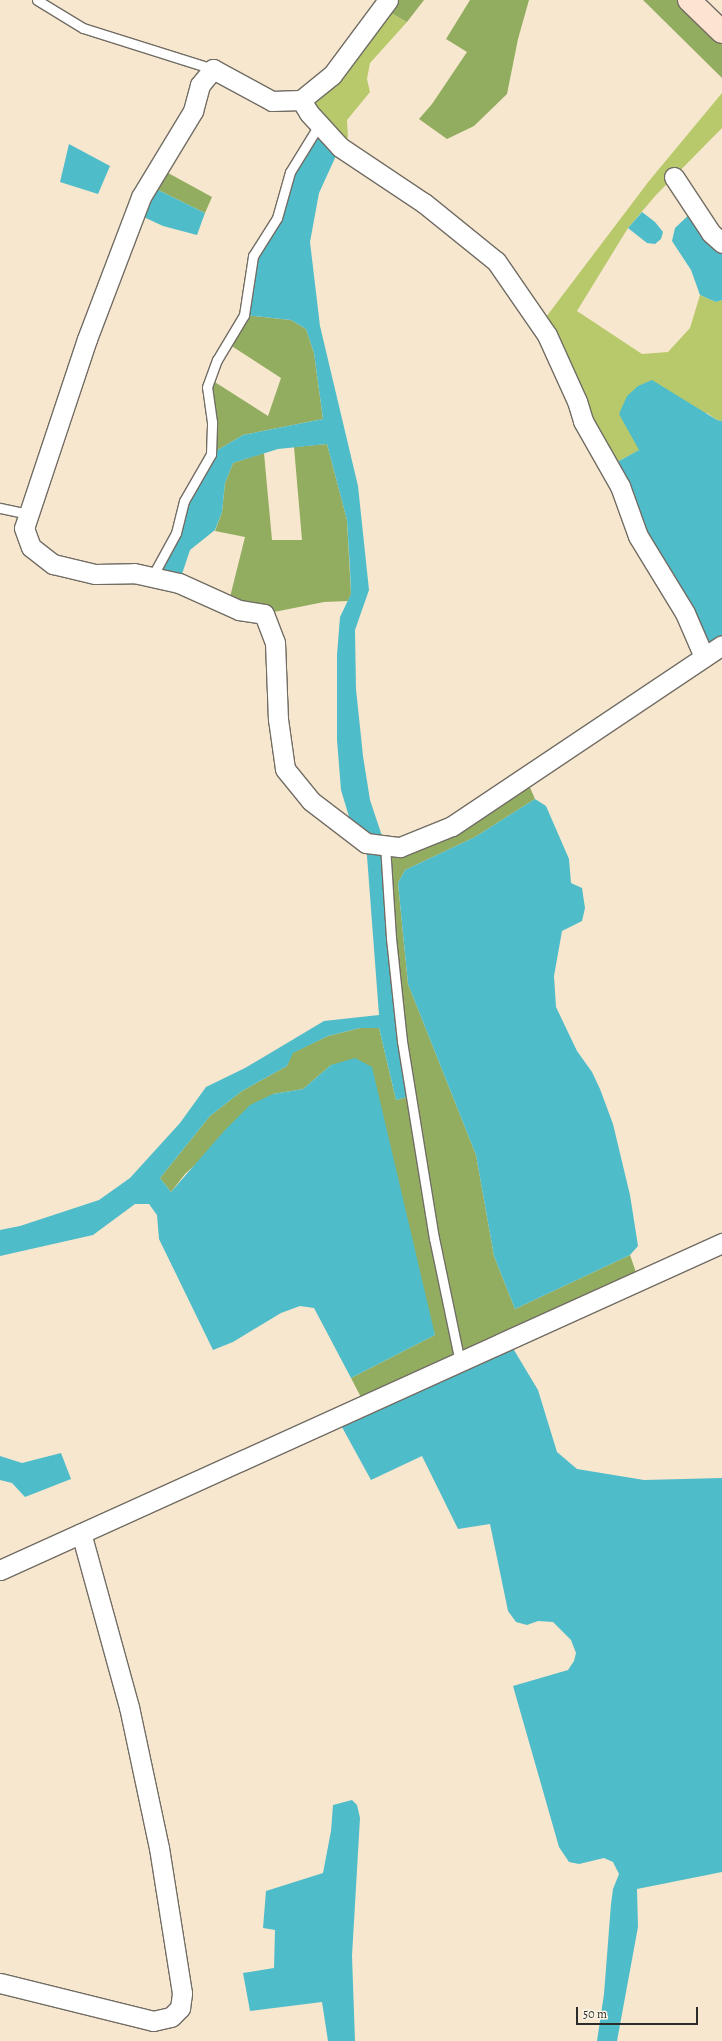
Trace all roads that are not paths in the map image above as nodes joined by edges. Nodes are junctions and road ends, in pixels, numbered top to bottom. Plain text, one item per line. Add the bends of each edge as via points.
1 (37, 0) edge
2 (388, 0) edge
3 (689, 0) edge
4 (696, 0) edge
5 (722, 25) edge
6 (722, 32) edge
7 (213, 69) junction
8 (301, 100) junction
9 (319, 125) junction
10 (674, 177) dead end
11 (722, 243) edge
12 (0, 508) edge
13 (29, 514) junction
14 (152, 577) junction
15 (722, 645) edge
16 (704, 657) junction
17 (385, 845) junction
18 (722, 1243) edge
19 (460, 1362) junction
20 (81, 1533) junction
21 (0, 1570) edge
22 (0, 1983) edge

1 - 7 lane via 83,28
2 - 8 street via 332,75
3 - 6 main road
4 - 5 main road
7 - 8 street via 272,102
7 - 13 street via 200,84 193,110 141,197 87,339
8 - 9 street
9 - 14 lane via 290,172 277,218 253,256 244,315 217,360 207,387 212,422 211,454 184,501 176,533
9 - 16 street via 340,147 424,203 496,261 546,335 577,401 583,421 620,486 638,536 685,613
10 - 11 street via 711,233
12 - 13 lane
13 - 14 street via 24,528 31,547 53,564 95,574 134,573
14 - 17 street via 179,583 239,610 264,614 275,642 278,719 285,769 311,801 366,843
15 - 16 street
16 - 17 street via 452,826 400,847
17 - 19 lane via 391,938 402,1041 434,1238
18 - 19 street
19 - 20 street
20 - 21 street
20 - 22 street via 129,1707 155,1833 182,1993 180,2008 172,2017 153,2021

